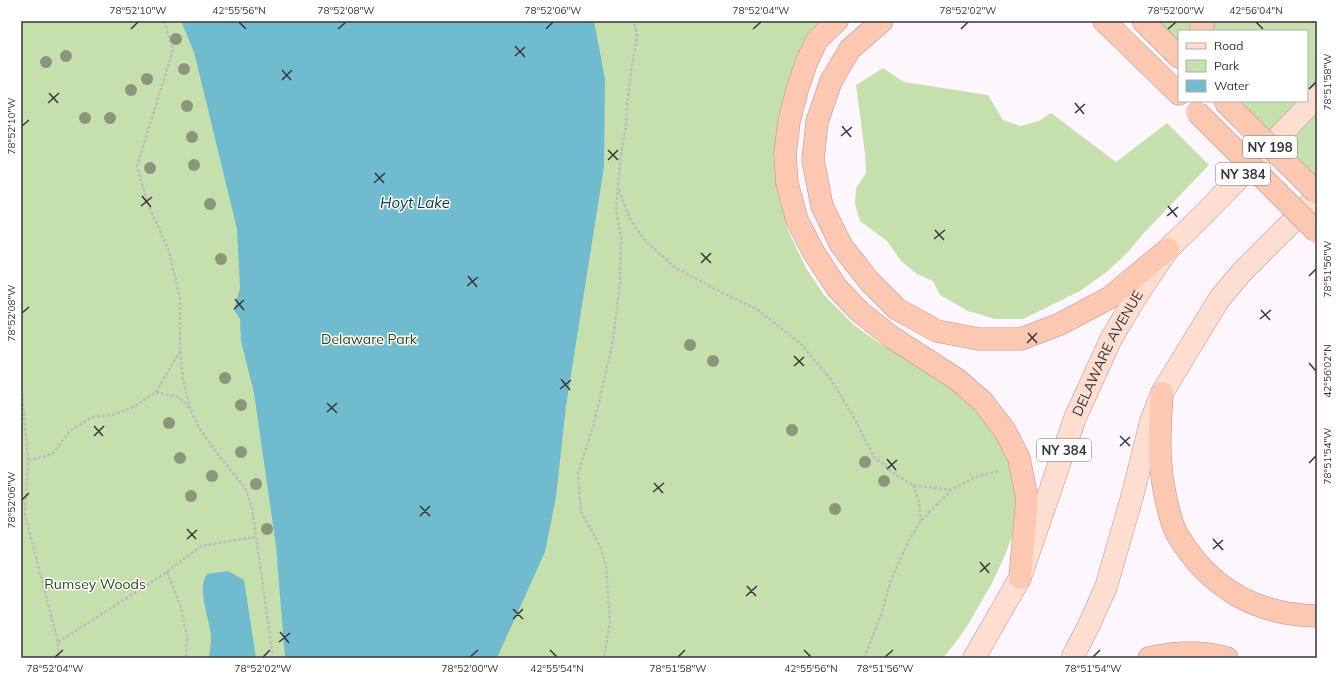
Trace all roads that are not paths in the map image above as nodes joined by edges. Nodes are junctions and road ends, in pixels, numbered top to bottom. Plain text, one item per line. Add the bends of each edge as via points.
1 (837, 21) edge
2 (882, 21) edge
3 (1093, 21) edge
4 (1104, 21) edge
5 (1143, 21) edge
6 (1126, 44) junction
7 (1178, 56) edge
8 (1178, 93) edge
9 (1317, 97) edge
10 (1225, 102) edge
11 (1191, 106) edge
12 (1317, 193) edge
13 (1317, 197) edge
14 (1317, 232) edge
15 (1168, 249) junction
16 (1162, 393) junction
17 (1020, 578) junction
18 (1317, 616) edge
19 (974, 658) edge
20 (1072, 658) edge
21 (1148, 658) edge
22 (1227, 658) edge

1 - 17 highway via 817,40 807,61 789,122 785,154 787,183 797,220 814,253 837,288 860,312 893,338 958,380 983,402 1005,431 1019,458 1027,499
2 - 15 highway via 850,49 830,81 817,122 813,160 822,206 841,245 869,281 897,309 937,331 978,339 1021,339 1060,324 1109,298
3 - 6 highway
4 - 6 highway
5 - 7 highway
6 - 8 highway
9 - 15 main road, DELAWARE AVENUE / NY 384
10 - 12 highway, NY 198, bridge
11 - 14 highway, NY 198, bridge
13 - 16 main road via 1242,272 1220,298
15 - 17 main road, DELAWARE AVENUE / NY 384 via 1111,339 1075,418
16 - 18 highway via 1160,448 1167,501 1177,533 1195,561 1219,584 1240,598 1273,610 1301,616
16 - 20 main road via 1151,421 1106,587
17 - 19 main road, DELAWARE AVENUE / NY 384
21 - 22 highway via 1190,654

